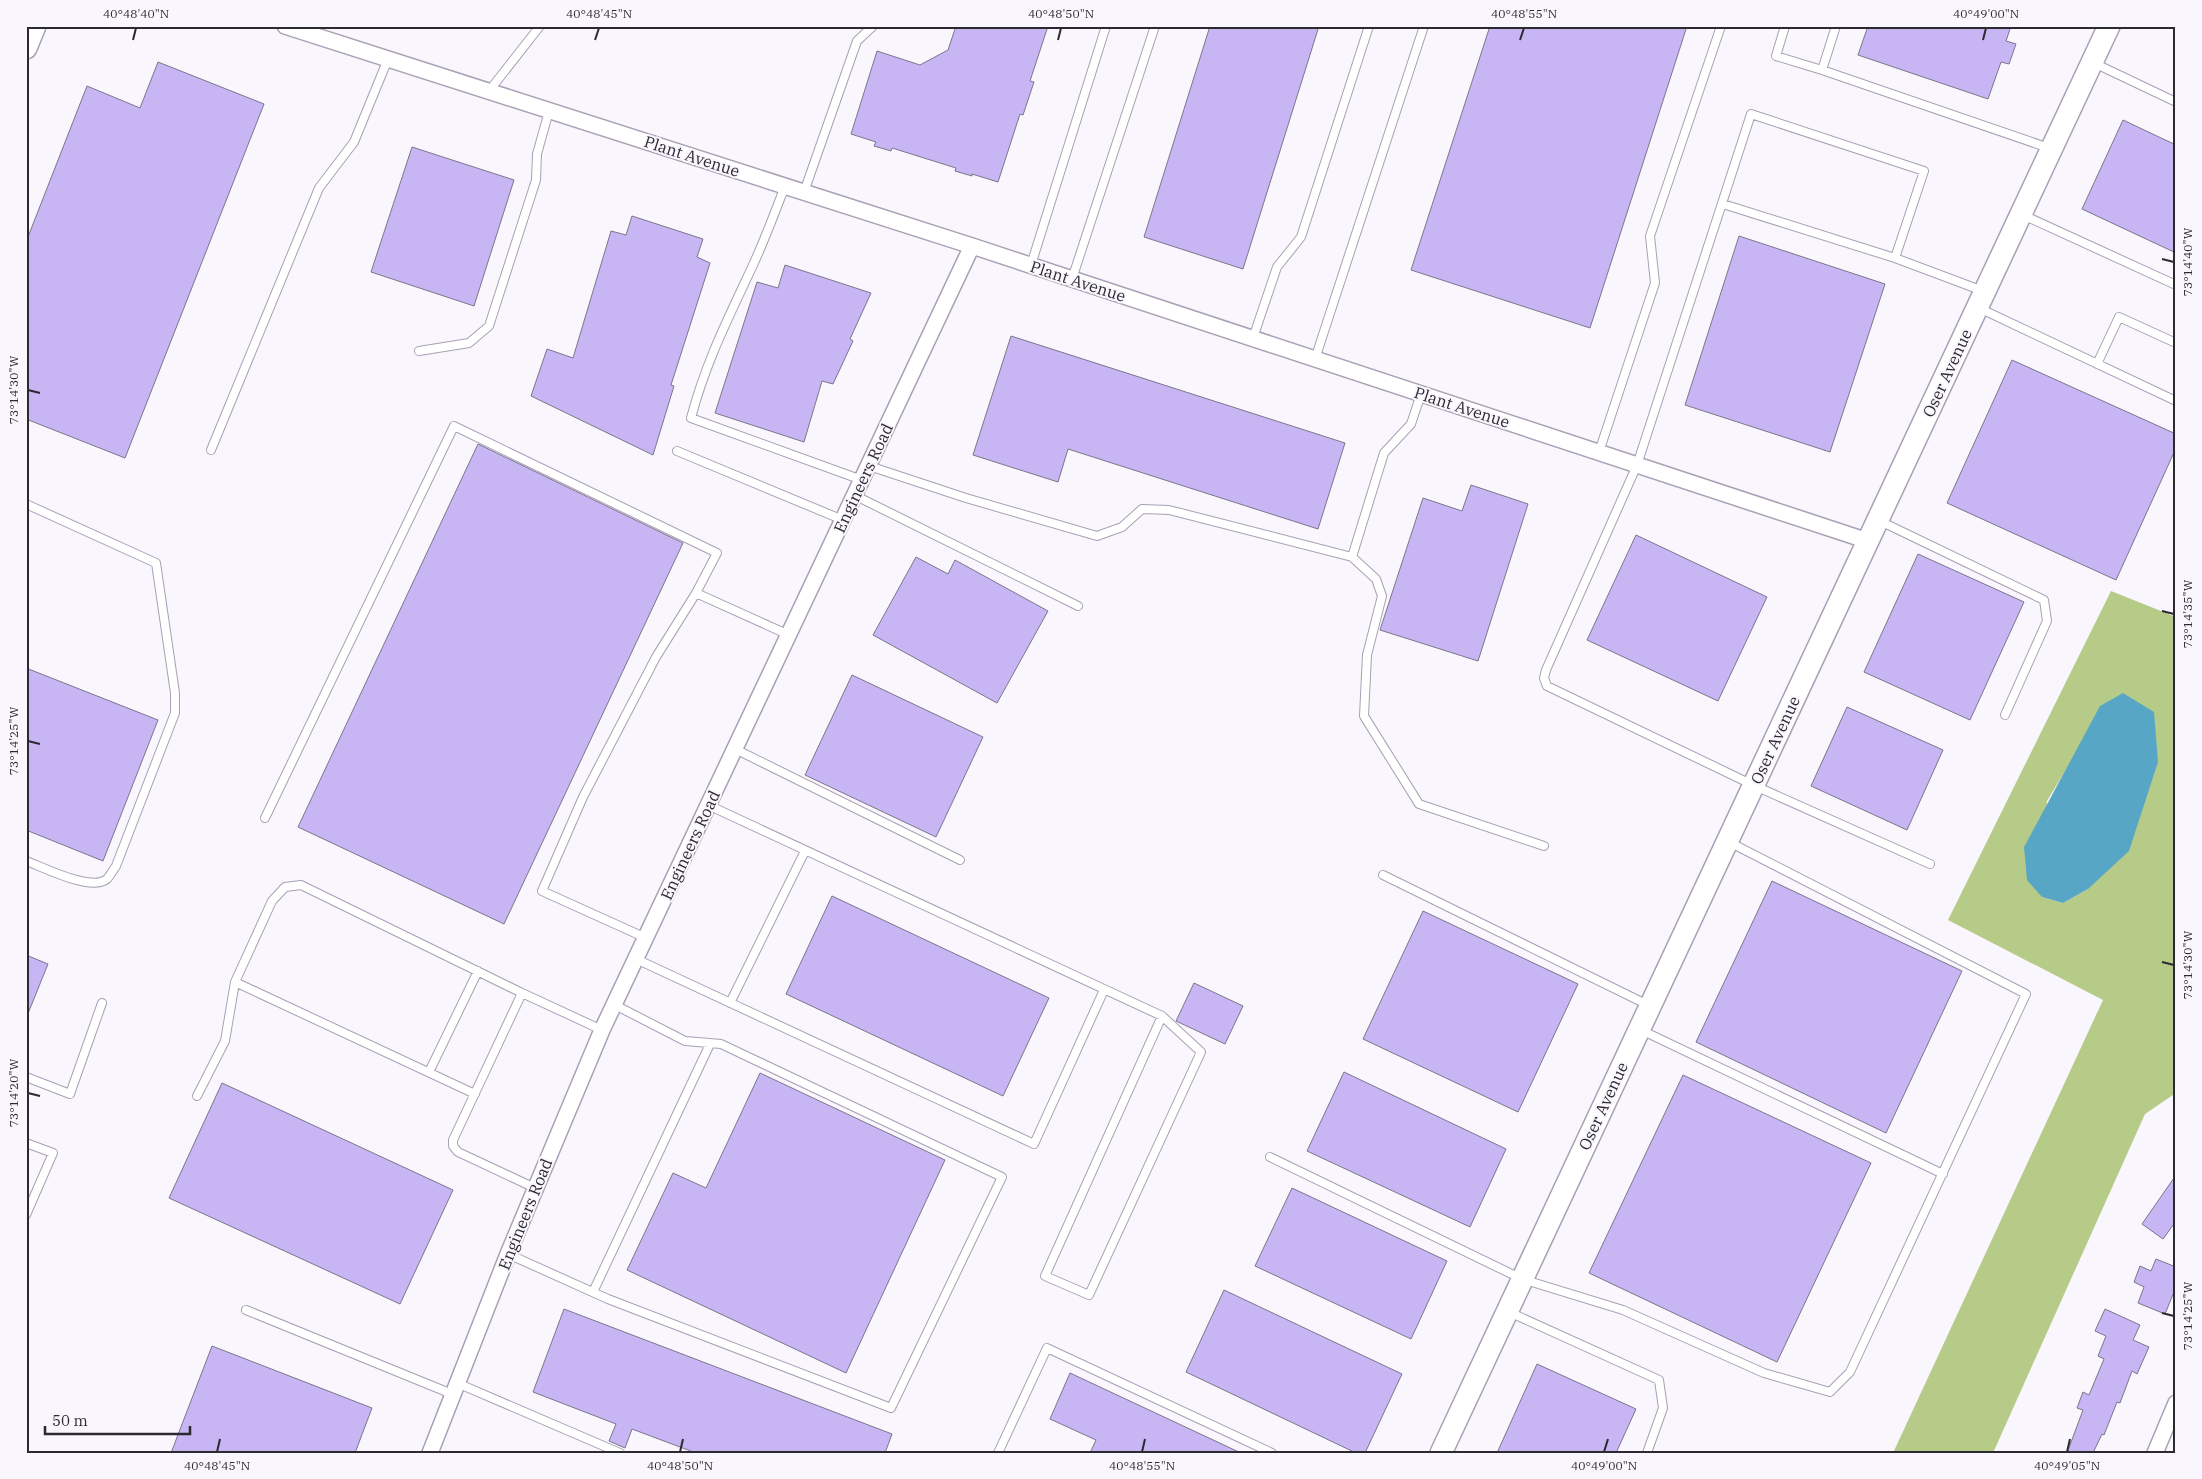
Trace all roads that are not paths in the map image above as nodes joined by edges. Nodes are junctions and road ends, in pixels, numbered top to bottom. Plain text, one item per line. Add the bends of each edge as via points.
1 (285, 26) edge
2 (540, 26) edge
3 (873, 26) edge
4 (1106, 26) edge
5 (1155, 26) edge
6 (1369, 26) edge
7 (1424, 26) edge
8 (1721, 26) edge
9 (1785, 26) edge
10 (1836, 26) edge
11 (2109, 26) edge
12 (388, 59) junction
13 (2092, 62) junction
14 (1822, 70) junction
15 (489, 91) junction
16 (2176, 102) edge
17 (549, 111) junction
18 (2051, 149) junction
19 (785, 186) junction
20 (804, 192) junction
21 (1722, 204) junction
22 (2021, 214) junction
23 (972, 246) junction
24 (1896, 258) junction
25 (1031, 265) junction
26 (1072, 279) junction
27 (2176, 285) edge
28 (1981, 299) junction
29 (1253, 338) junction
30 (2176, 343) edge
31 (420, 351) dead end
32 (1315, 359) junction
33 (2097, 364) junction
34 (1421, 394) junction
35 (2176, 401) edge
36 (211, 450) dead end
37 (677, 451) dead end
38 (1599, 452) junction
39 (1637, 465) junction
40 (869, 466) junction
41 (862, 480) junction
42 (854, 496) junction
43 (26, 504) edge
44 (843, 520) junction
45 (1878, 520) junction
46 (1868, 541) junction
47 (1352, 557) junction
48 (696, 593) junction
49 (1078, 606) dead end
50 (789, 636) junction
51 (2005, 715) dead end
52 (735, 749) junction
53 (1754, 785) junction
54 (708, 806) junction
55 (265, 818) dead end
56 (1728, 841) junction
57 (1544, 846) dead end
58 (805, 851) junction
59 (960, 860) dead end
60 (26, 861) edge
61 (1930, 864) dead end
62 (1383, 875) dead end
63 (646, 938) junction
64 (636, 959) junction
65 (478, 971) junction
66 (235, 982) junction
67 (1104, 990) junction
68 (522, 993) junction
69 (730, 1002) junction
70 (102, 1003) dead end
71 (614, 1005) junction
72 (1650, 1006) junction
73 (1162, 1016) junction
74 (1639, 1029) junction
75 (602, 1030) junction
76 (710, 1044) junction
77 (429, 1072) junction
78 (26, 1077) edge
79 (475, 1094) junction
80 (197, 1096) dead end
81 (26, 1143) edge
82 (1270, 1157) dead end
83 (1943, 1174) junction
84 (535, 1188) junction
85 (26, 1215) edge
86 (508, 1254) junction
87 (1522, 1279) junction
88 (593, 1292) junction
89 (246, 1310) dead end
90 (1507, 1311) junction
91 (454, 1388) junction
92 (2176, 1403) edge
93 (434, 1452) edge
94 (620, 1453) edge
95 (998, 1453) edge
96 (1272, 1453) edge
97 (1441, 1453) edge
98 (1647, 1453) edge
99 (2155, 1453) edge

1 - 12 street, Plant Avenue
2 - 15 lane
3 - 20 lane via 857,41
4 - 25 lane
5 - 26 lane
6 - 29 lane via 1301,237 1277,267
7 - 32 lane
8 - 38 lane via 1650,236 1655,283
9 - 14 lane via 1776,56
10 - 14 lane
11 - 13 street, Oser Avenue
12 - 15 street, Plant Avenue
12 - 36 lane via 354,142 319,188
13 - 16 lane
13 - 18 street, Oser Avenue
14 - 18 lane
15 - 17 street, Plant Avenue
17 - 19 street, Plant Avenue
17 - 31 lane via 537,154 536,180 489,326 469,343
18 - 22 street, Oser Avenue
19 - 20 street, Plant Avenue
19 - 41 lane via 754,264 722,326 691,418
20 - 23 street, Plant Avenue
21 - 24 lane
21 - 24 lane via 1751,114 1924,171
21 - 39 lane
22 - 27 lane
22 - 28 street, Oser Avenue
23 - 25 street, Plant Avenue
23 - 40 street, Engineers Road
24 - 28 lane
25 - 26 street, Plant Avenue
26 - 29 street, Plant Avenue
28 - 33 lane
28 - 45 street, Oser Avenue
29 - 32 street, Plant Avenue
30 - 33 lane via 2119,317
32 - 34 street, Plant Avenue
33 - 35 lane
34 - 38 street, Plant Avenue
34 - 47 lane via 1411,424 1384,453
37 - 44 lane
38 - 39 street, Plant Avenue
39 - 46 street, Plant Avenue
39 - 53 lane via 1544,678 1547,686
40 - 41 street, Engineers Road
40 - 47 lane via 1097,536 1122,526 1142,509 1169,510
41 - 42 street, Engineers Road
42 - 44 street, Engineers Road
42 - 49 lane
43 - 60 lane via 156,563 175,693 175,713 116,866 107,879 81,882
44 - 50 street, Engineers Road
45 - 46 street, Oser Avenue
45 - 51 lane via 2044,600 2047,620
46 - 53 street, Oser Avenue
47 - 57 lane via 1376,578 1382,596 1367,655 1364,716 1419,804
48 - 50 lane
48 - 55 lane via 717,553 454,426
48 - 63 lane via 656,657 583,797 542,891
50 - 52 street, Engineers Road
52 - 54 street, Engineers Road
52 - 59 lane
53 - 56 street, Oser Avenue
53 - 61 lane
54 - 58 lane
54 - 63 street, Engineers Road
56 - 72 street, Oser Avenue
56 - 83 lane via 2026,994
58 - 67 lane
58 - 69 lane
62 - 72 lane
63 - 64 street, Engineers Road
64 - 69 lane
64 - 71 street, Engineers Road
65 - 66 lane via 301,885 285,886 272,901
65 - 68 lane
65 - 77 lane
66 - 77 lane
66 - 80 lane via 225,1041
67 - 69 lane via 1034,1144
67 - 73 lane
68 - 75 lane
68 - 79 lane
70 - 78 lane via 70,1094
71 - 75 street, Engineers Road
71 - 76 lane via 685,1041
72 - 74 street, Oser Avenue
73 - 73 lane via 1045,1276 1089,1295 1201,1052
74 - 83 lane
74 - 87 street, Oser Avenue
75 - 84 street, Engineers Road
76 - 88 lane
76 - 88 lane via 721,1044 1002,1178 891,1408
77 - 79 lane
79 - 84 lane via 453,1146 458,1152
81 - 85 lane via 53,1153
82 - 87 lane
83 - 87 lane via 1850,1372 1830,1392 1764,1373 1623,1310
84 - 86 street, Engineers Road
86 - 88 lane
86 - 91 street, Engineers Road
87 - 90 street, Oser Avenue
89 - 91 lane
90 - 97 street, Oser Avenue
90 - 98 lane via 1659,1380 1664,1408
91 - 93 street, Engineers Road
91 - 94 lane
92 - 99 street
95 - 96 lane via 1048,1348

